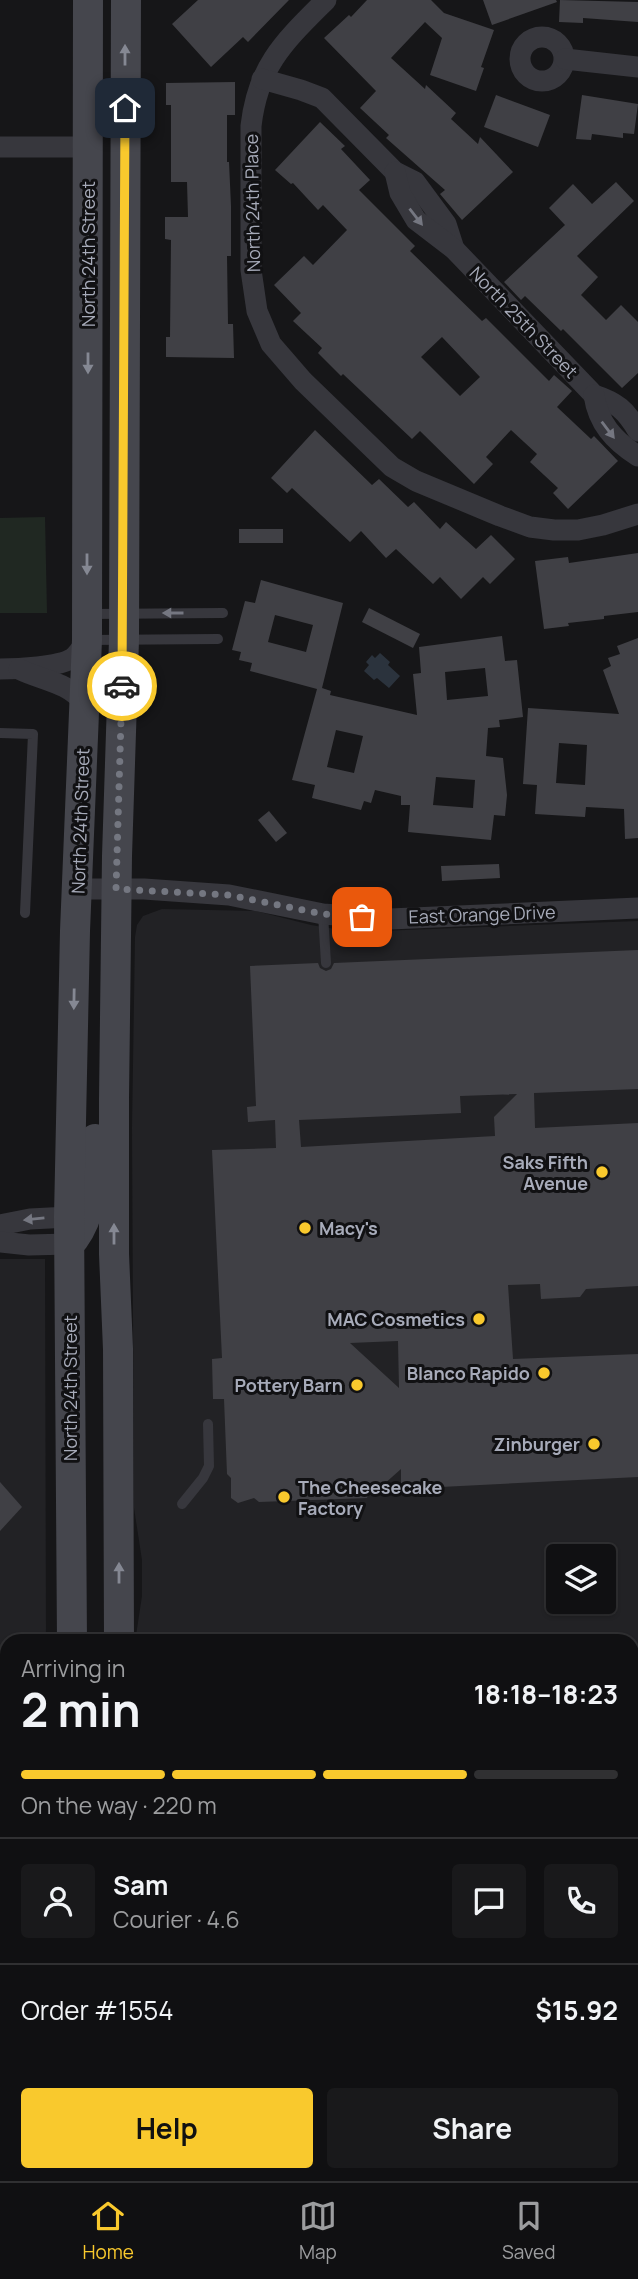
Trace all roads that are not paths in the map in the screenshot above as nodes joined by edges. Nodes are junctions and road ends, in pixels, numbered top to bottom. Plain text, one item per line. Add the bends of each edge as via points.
1 (88, 0) edge
2 (125, 0) edge
3 (326, 0) edge
4 (565, 59) dead end
5 (638, 67) edge
6 (262, 79) junction
7 (0, 147) edge
8 (89, 147) junction
9 (594, 395) junction
10 (638, 431) edge
11 (638, 456) edge
12 (638, 514) edge
13 (223, 612) dead end
14 (87, 627) junction
15 (124, 627) junction
16 (218, 639) dead end
17 (9, 669) edge
18 (84, 703) junction
19 (0, 733) edge
20 (77, 889) junction
21 (116, 889) junction
22 (638, 908) edge
23 (25, 913) dead end
24 (323, 914) junction
25 (326, 963) dead end
26 (0, 1225) edge
27 (73, 1230) junction
28 (0, 1242) edge
29 (118, 1327) junction
30 (208, 1424) dead end
31 (182, 1504) dead end
32 (72, 1634) edge
33 (119, 1634) edge

1 - 8 main road, North 24th Street
15 -> 2 main road, North 24th Street
3 - 6 street, North 24th Place via 281,46
4 - 5 street
6 - 9 street, North 25th Street via 322,98 396,172 400,193 416,220 454,249
6 - 12 street, North 24th Place via 251,126 251,270 262,326 271,344 392,467 416,481 530,527 578,530
7 - 8 street
8 -> 14 main road, North 24th Street
9 - 10 street, North 25th Street via 615,402
9 -> 11 street, North 25th Street via 597,414 613,437
13 -> 15 lane
14 - 15 lane
14 - 15 lane
14 - 17 street via 74,657
14 - 18 main road, North 24th Street
15 - 16 lane
15 - 21 main road, North 24th Street
17 - 18 street via 70,688
18 - 20 main road, North 24th Street
19 - 23 lane via 33,734
20 - 21 street, East Orange Drive
20 -> 27 main road, North 24th Street
21 - 24 street, East Orange Drive via 229,895
21 - 27 main road via 105,923 93,1177 89,1206
29 -> 21 main road, North 24th Street via 114,1254
22 - 24 street, East Orange Drive via 390,919
24 - 25 lane
27 -> 26 street via 30,1219
27 - 28 street via 29,1245
27 - 29 main road via 96,1256 99,1305 108,1321
27 - 32 main road, North 24th Street
33 -> 29 main road, North 24th Street
30 - 31 lane via 209,1466

